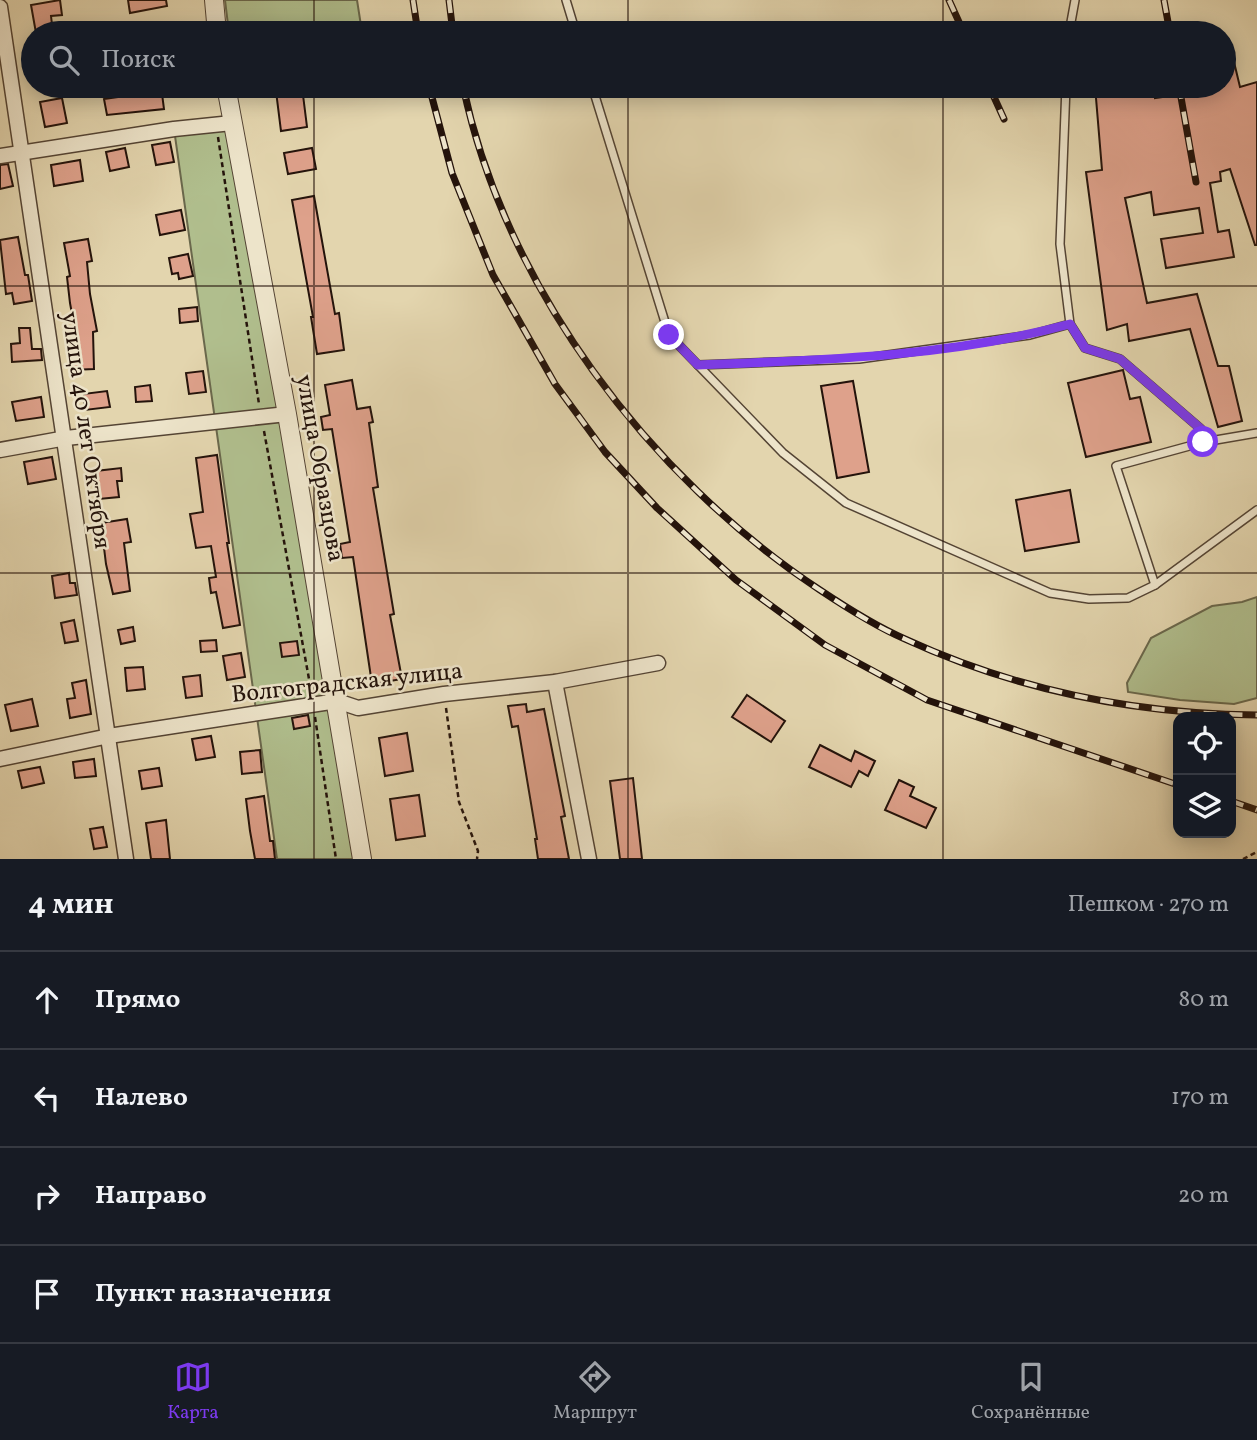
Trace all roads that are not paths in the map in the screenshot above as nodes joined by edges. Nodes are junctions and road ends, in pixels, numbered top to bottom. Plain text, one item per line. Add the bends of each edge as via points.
1 (214, 0) edge
2 (566, 0) edge
3 (1075, 0) edge
4 (0, 7) edge
5 (216, 21) edge
6 (572, 21) edge
7 (1071, 21) edge
8 (225, 98) edge
9 (596, 98) edge
10 (1066, 98) edge
11 (224, 124) junction
12 (23, 152) junction
13 (0, 156) edge
14 (1070, 324) junction
15 (698, 365) junction
16 (287, 414) junction
17 (1257, 433) edge
18 (66, 438) junction
19 (1203, 442) junction
20 (0, 450) edge
21 (1257, 510) edge
22 (1155, 585) junction
23 (658, 663) dead end
24 (555, 682) junction
25 (337, 701) junction
26 (109, 736) junction
27 (0, 759) edge
28 (126, 859) edge
29 (362, 859) edge
30 (589, 859) edge

1 - 5 street
2 - 6 lane
3 - 7 lane
4 - 12 street, улица 40 лет Октября
8 - 11 street, улица Образцова
9 - 15 lane via 669,335
10 - 14 lane via 1060,244
11 - 12 street
11 - 16 street, улица Образцова
12 - 13 street
12 - 18 street, улица 40 лет Октября
14 - 15 lane via 1030,335 859,359
14 - 19 lane via 1085,348 1120,359 1201,429
15 - 22 lane via 783,453 846,503 1050,593 1128,598
16 - 18 street
16 - 25 street, улица Образцова
17 - 19 lane
18 - 20 street
18 - 26 street, улица 40 лет Октября
19 - 22 lane via 1116,466
21 - 22 lane
23 - 24 street, Волгоградская улица
24 - 25 street, Волгоградская улица via 358,708
24 - 30 street
25 - 26 street, Волгоградская улица
25 - 29 street, улица Образцова
26 - 27 street, Волгоградская улица
26 - 28 street, улица 40 лет Октября

